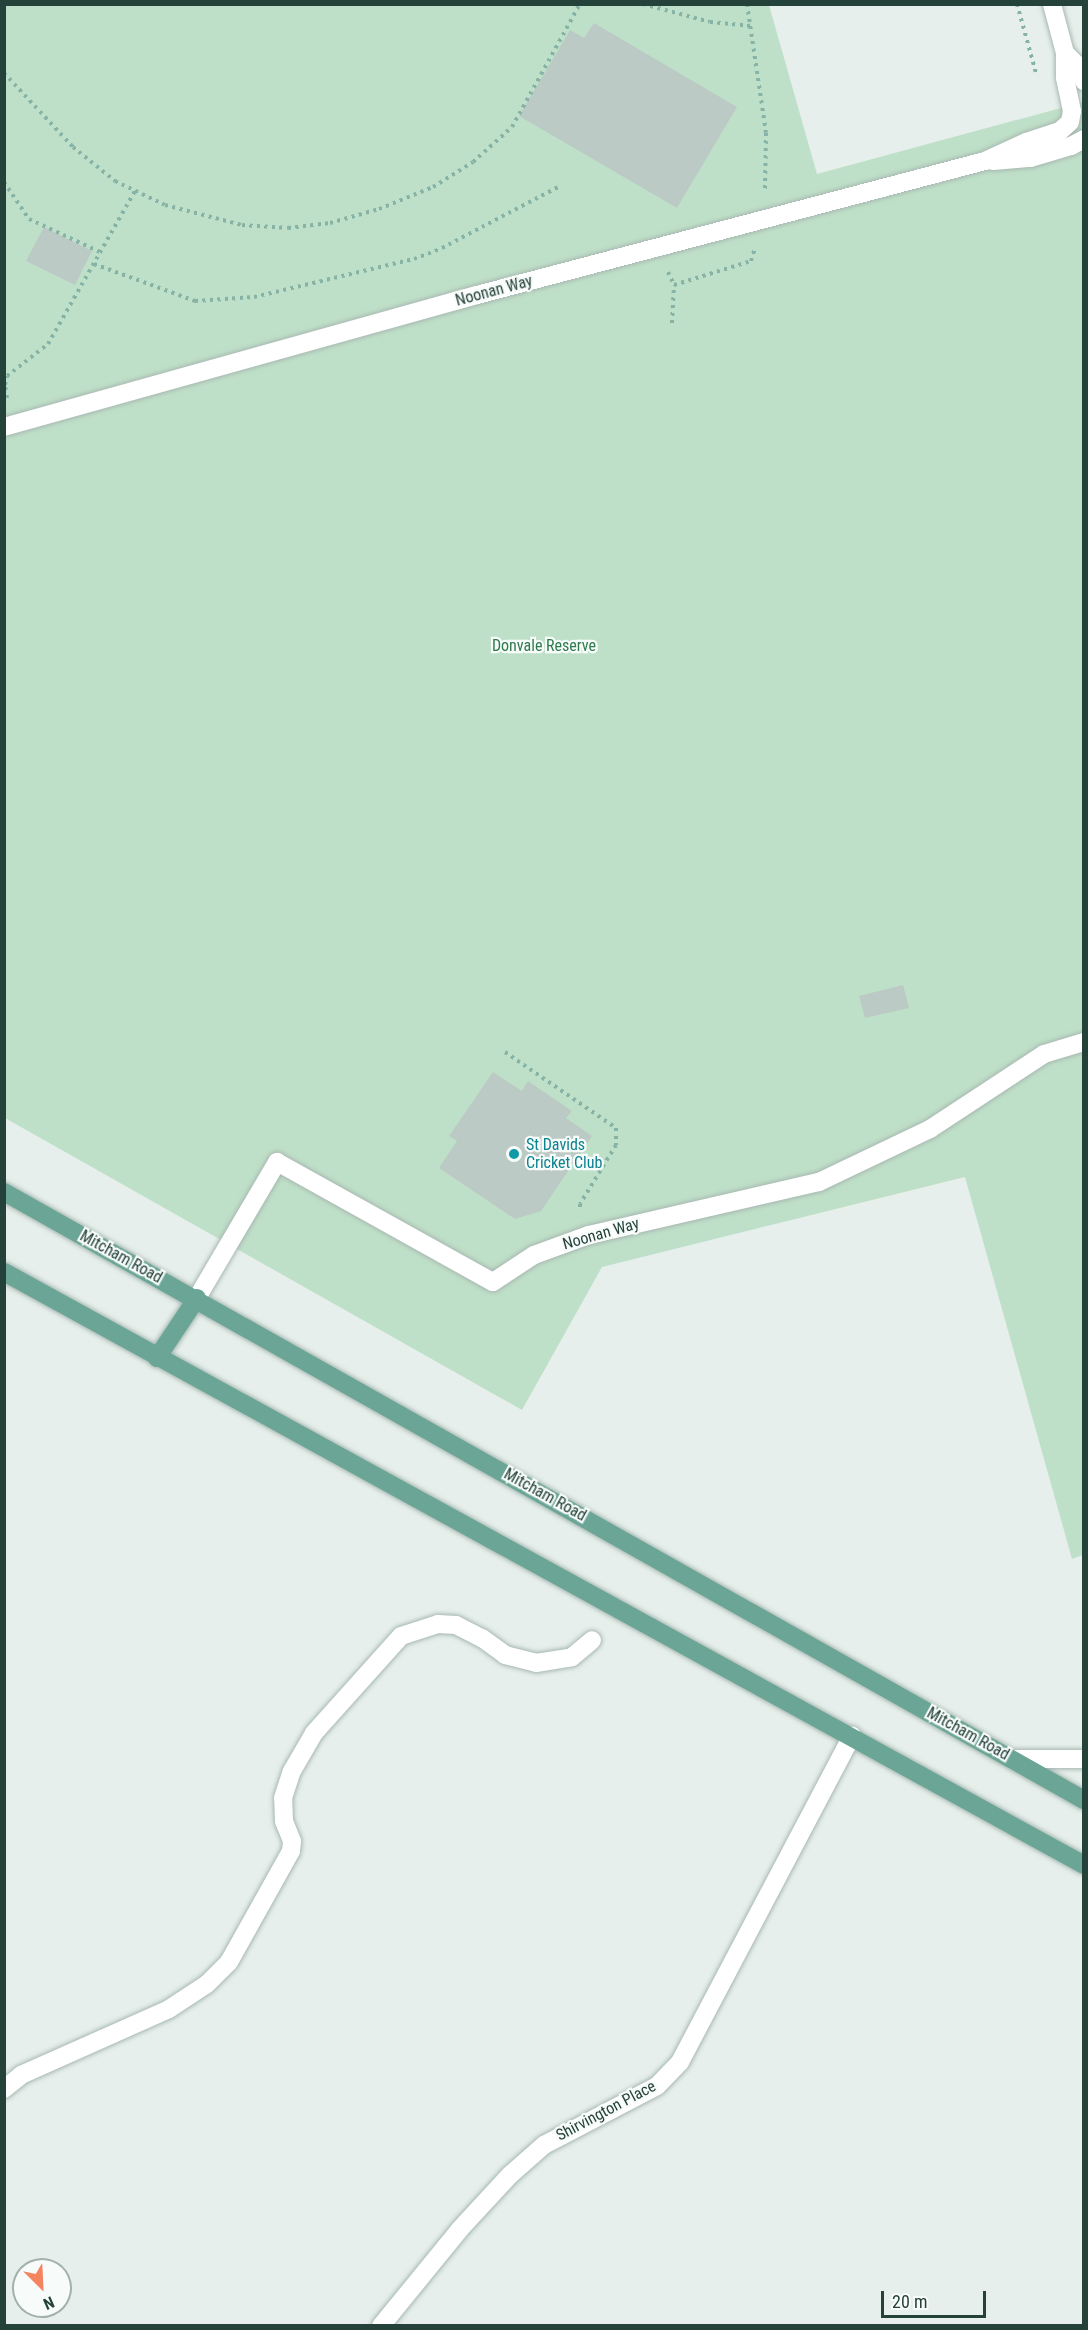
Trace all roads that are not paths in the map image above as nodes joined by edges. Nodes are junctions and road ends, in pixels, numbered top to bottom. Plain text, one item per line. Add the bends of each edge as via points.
1 (1052, 4) edge
2 (1065, 53) junction
3 (1083, 81) edge
4 (1083, 138) edge
5 (985, 161) junction
6 (4, 427) edge
7 (1083, 1042) edge
8 (4, 1192) edge
9 (4, 1272) edge
10 (197, 1299) junction
11 (157, 1358) junction
12 (592, 1640) dead end
13 (852, 1736) junction
14 (1012, 1759) junction
15 (1083, 1759) edge
16 (1083, 1800) edge
17 (1083, 1865) edge
18 (4, 2090) edge
19 (381, 2325) edge

1 - 2 street
2 - 3 street via 1076,64
2 - 5 street, Noonan Way via 1072,114 1068,124 1060,131
4 - 5 street, Noonan Way via 1071,146 1031,158
5 - 6 street, Noonan Way via 477,295
7 - 10 street, Noonan Way via 1044,1054 930,1130 819,1182 589,1235 534,1255 493,1282 277,1162
8 - 10 main road, Mitcham Road
9 - 11 main road
10 - 11 main road
10 - 14 main road, Mitcham Road
11 - 13 main road
12 - 18 street via 572,1657 536,1663 505,1655 456,1625 438,1624 401,1636 314,1733 292,1771 283,1798 291,1851 229,1962 207,1984 169,2009 21,2075
13 - 17 main road
13 - 19 street, Shirvington Place via 680,2062 657,2086 536,2152 460,2229
14 - 15 street
14 - 16 main road, Mitcham Road

